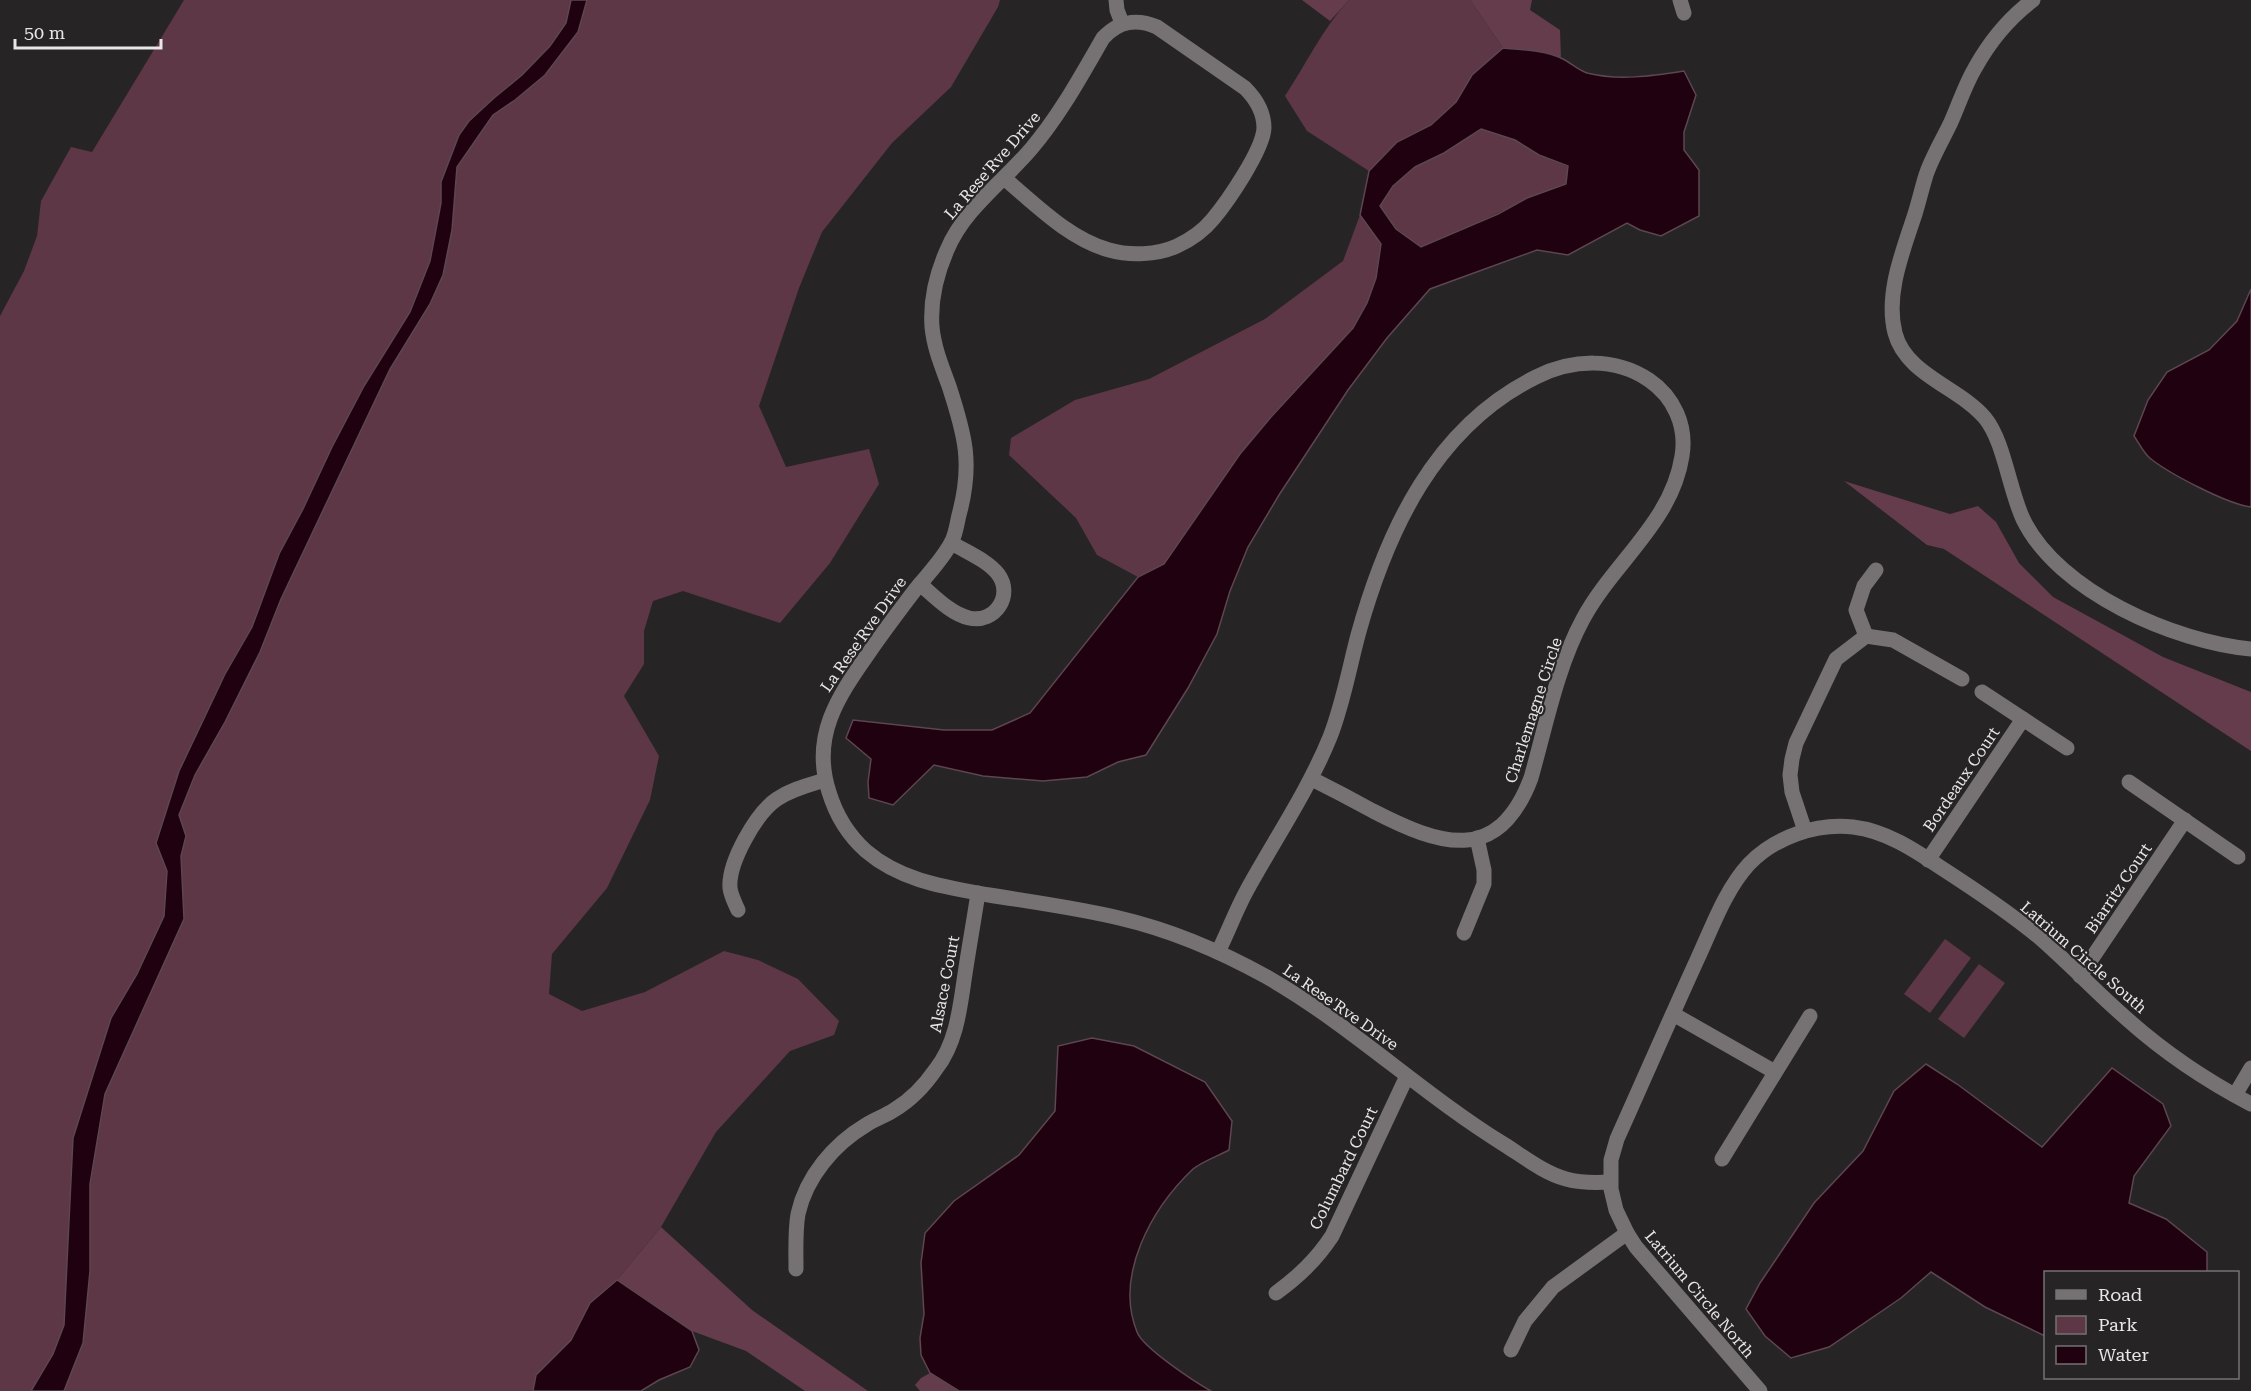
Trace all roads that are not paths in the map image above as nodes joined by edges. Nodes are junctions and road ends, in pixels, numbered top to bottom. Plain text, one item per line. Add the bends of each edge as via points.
1 (1116, 0) edge
2 (2034, 0) edge
3 (1122, 23) junction
4 (1004, 178) junction
5 (952, 543) junction
6 (1876, 570) dead end
7 (920, 584) junction
8 (1866, 636) junction
9 (2251, 649) edge
10 (1962, 679) dead end
11 (1982, 692) dead end
12 (2023, 719) junction
13 (2067, 748) dead end
14 (1312, 778) junction
15 (825, 780) junction
16 (2129, 782) dead end
17 (2185, 820) junction
18 (1805, 831) junction
19 (1477, 838) junction
20 (2238, 856) dead end
21 (1928, 860) junction
22 (978, 892) junction
23 (738, 910) dead end
24 (1464, 933) dead end
25 (1218, 952) junction
26 (2080, 975) junction
27 (1673, 1014) junction
28 (1810, 1017) dead end
29 (2251, 1068) edge
30 (1775, 1072) junction
31 (1407, 1076) junction
32 (2235, 1095) junction
33 (2251, 1104) edge
34 (1722, 1159) dead end
35 (1610, 1182) junction
36 (1627, 1233) junction
37 (796, 1269) dead end
38 (1276, 1293) dead end
39 (1511, 1350) dead end
40 (1760, 1391) edge

1 - 3 street
2 - 9 street via 2018,11 1974,68 1927,173 1892,294 1899,345 1908,358 1972,404 1987,420 2025,523 2059,566 2105,600 2144,620 2212,642
3 - 4 street, La Rese'Rve Drive via 1103,38 1055,120
3 - 4 street via 1146,22 1157,27 1245,88 1262,112 1264,127 1256,155 1213,219 1176,247 1134,254 1111,250 1074,233
4 - 5 street, La Rese'Rve Drive via 964,218 949,244 933,293 935,346 961,422 967,462 966,492
5 - 7 street, La Rese'Rve Drive
5 - 7 street via 999,575 1004,594 995,612 978,619 967,618
6 - 8 street via 1864,586 1856,610
7 - 15 street, La Rese'Rve Drive via 831,712 825,735
8 - 10 street via 1893,640
8 - 18 street via 1836,659 1796,743 1790,775
11 - 12 street, Bordeaux Court
12 - 13 street, Bordeaux Court
12 - 21 street, Bordeaux Court
14 - 19 street, Charlemagne Circle via 1406,828 1457,841
14 - 19 street, Charlemagne Circle via 1331,733 1379,572 1409,504 1435,461 1488,406 1544,373 1572,364 1596,363 1634,371 1667,396 1679,418 1684,437 1676,480 1644,537 1582,620 1566,657 1524,796 1511,816
14 - 25 street, Charlemagne Circle via 1245,894
15 - 22 street, La Rese'Rve Drive via 848,831 881,863 919,881
15 - 23 street via 776,799 752,825 730,877 731,895
16 - 17 street
17 - 20 street
17 - 26 street, Biarritz Court
18 - 21 street, Latrium Circle South via 1854,827 1894,839
18 - 27 street, Latrium Circle South via 1765,850 1733,884
19 - 24 street via 1484,884
21 - 26 street, Latrium Circle South via 2018,921
22 - 25 street, La Rese'Rve Drive via 1133,921
22 - 37 street, Alsace Court via 952,1041 937,1068 913,1097 843,1141 825,1160 808,1185 799,1213
25 - 31 street, La Rese'Rve Drive via 1318,1009
26 - 32 street, Latrium Circle South via 2169,1053
27 - 30 street
27 - 35 street, Latrium Circle North via 1617,1139
28 - 30 street
29 - 32 street
30 - 34 street
31 - 35 street, La Rese'Rve Drive via 1548,1172 1568,1180
31 - 38 street, Columbard Court via 1332,1236 1317,1258
32 - 33 street, Latrium Circle South
35 - 36 street, Latrium Circle North via 1616,1210
36 - 39 street via 1553,1287 1526,1321
36 - 40 street, Latrium Circle North

